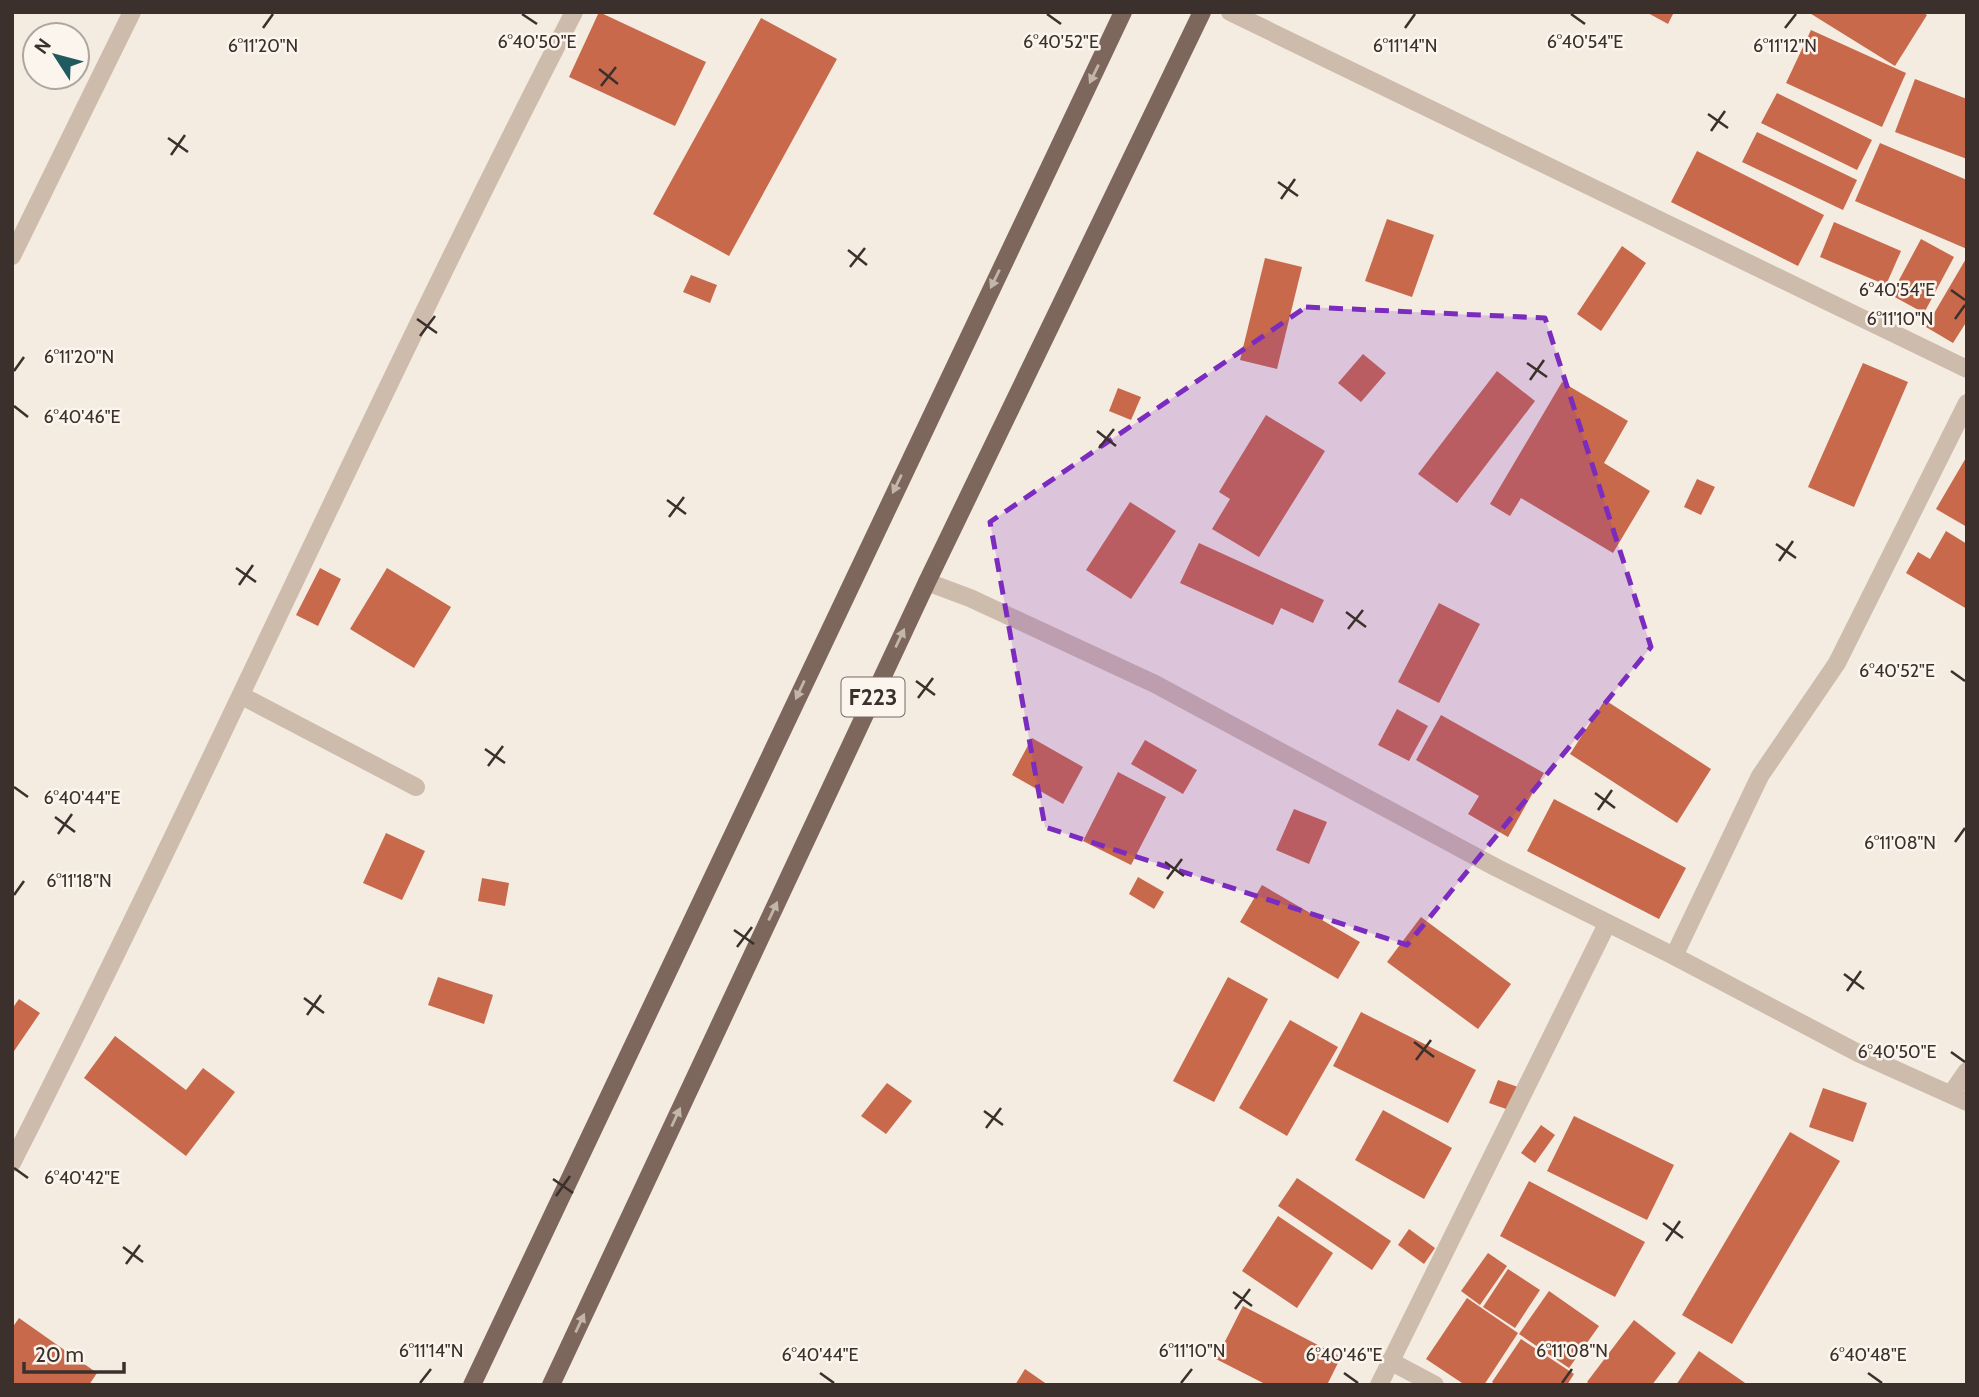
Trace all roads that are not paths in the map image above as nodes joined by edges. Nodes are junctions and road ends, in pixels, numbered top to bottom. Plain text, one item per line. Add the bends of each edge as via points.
1 (132, 12) edge
2 (574, 12) edge
3 (1123, 12) edge
4 (1202, 12) edge
5 (1230, 12) edge
6 (12, 256) edge
7 (1967, 369) edge
8 (1967, 403) edge
9 (927, 582) junction
10 (242, 696) junction
11 (416, 787) dead end
12 (1607, 924) junction
13 (1674, 956) junction
14 (1967, 1071) edge
15 (1959, 1098) edge
16 (12, 1163) edge
17 (1390, 1361) junction
18 (472, 1385) edge
19 (551, 1385) edge
20 (1379, 1385) edge
21 (1435, 1385) edge

1 - 6 street
2 - 10 street via 368,426
3 -> 18 main road, F223
4 - 9 main road, F223
5 - 7 street
8 - 13 street via 1837,663 1760,776
9 - 12 street via 1177,695
19 -> 9 main road, F223
10 - 11 street
10 - 16 street
12 - 13 street
12 - 17 street
13 - 15 street via 1858,1053
14 - 15 street
17 - 20 street
17 - 21 street

